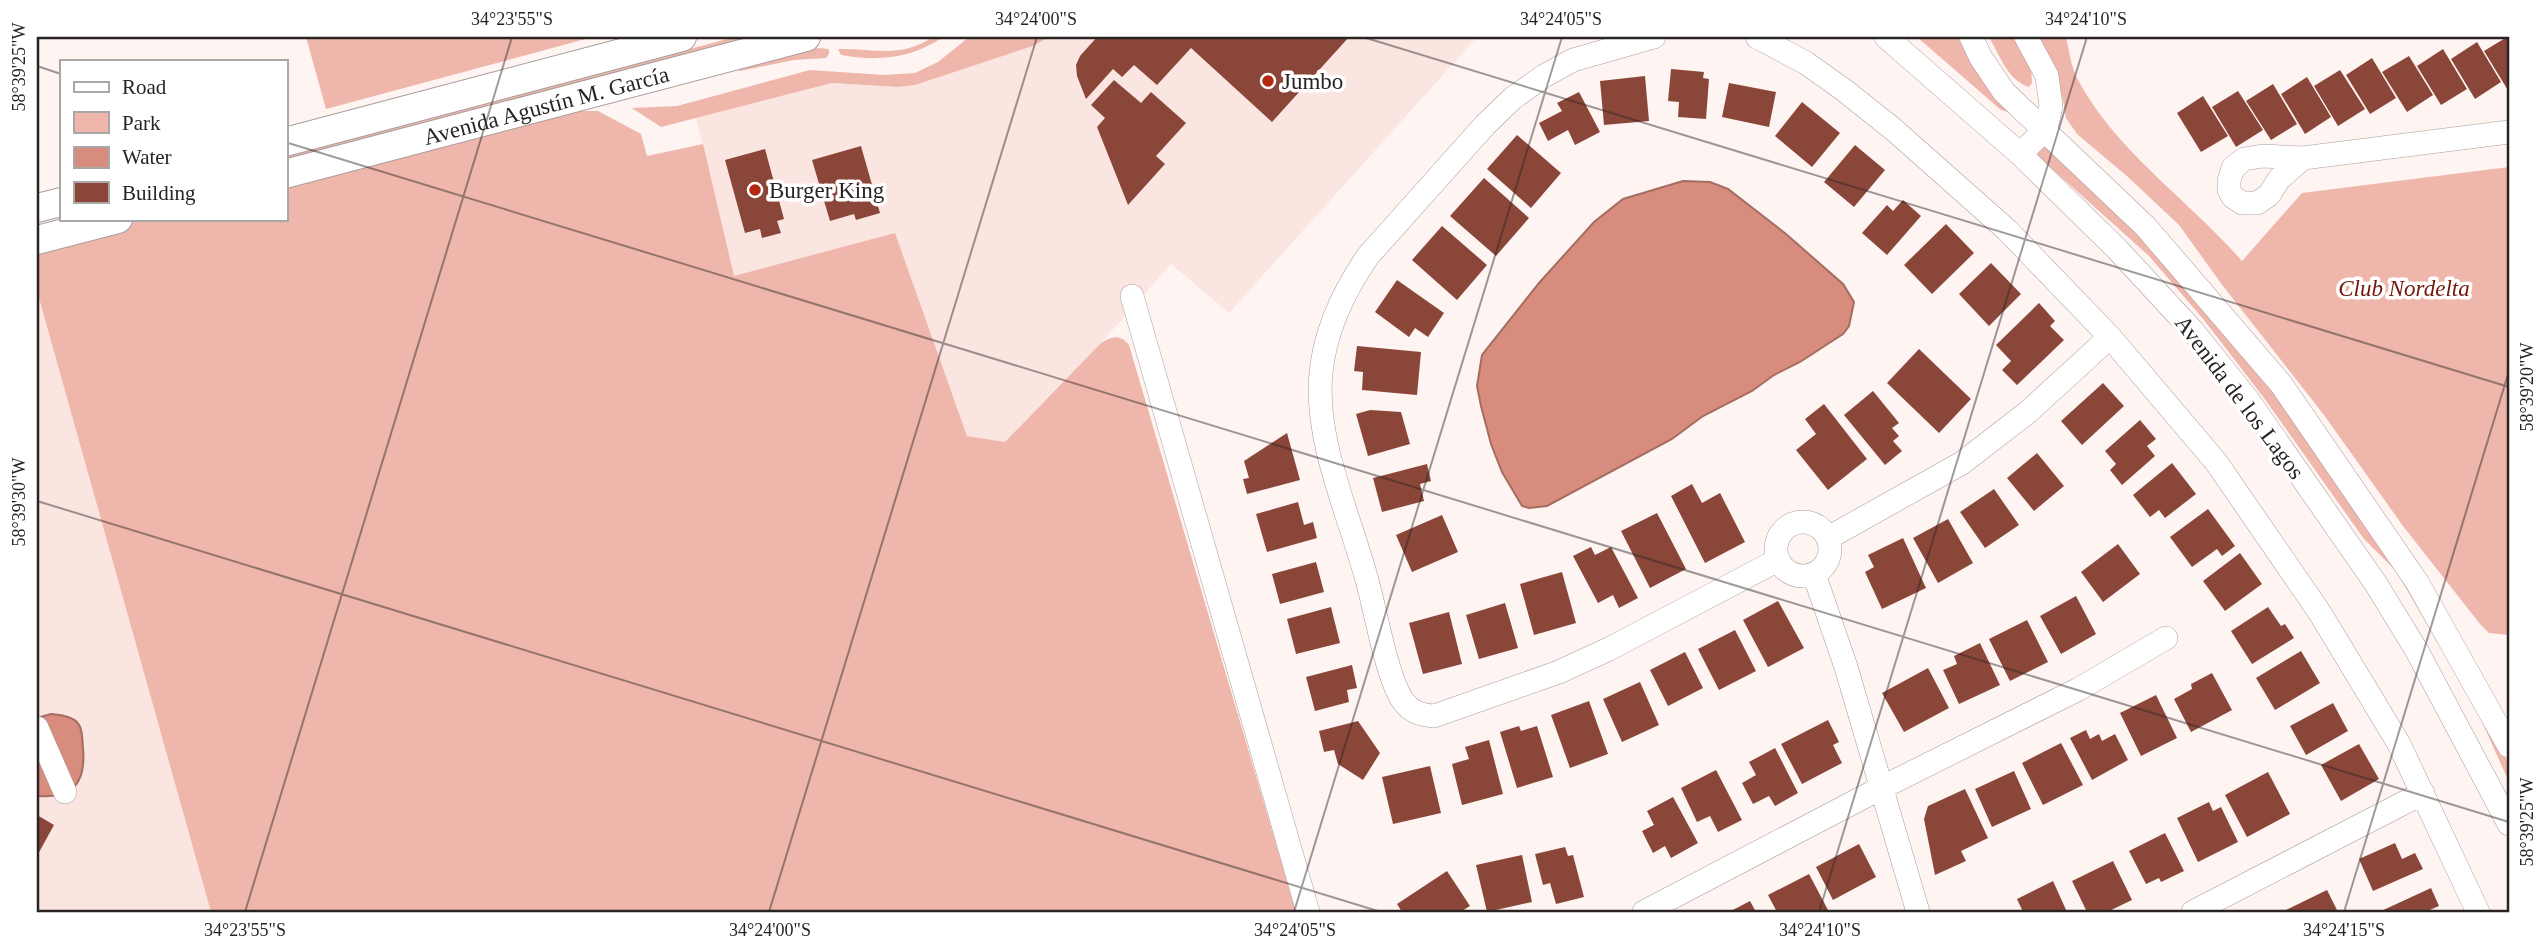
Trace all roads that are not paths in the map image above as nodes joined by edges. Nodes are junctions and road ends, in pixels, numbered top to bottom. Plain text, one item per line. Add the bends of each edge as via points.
1 (682, 37) edge
2 (806, 37) edge
3 (1649, 37) edge
4 (1736, 37) edge
5 (1757, 37) edge
6 (1886, 37) edge
7 (1970, 37) edge
8 (2026, 37) edge
9 (1781, 49) junction
10 (2046, 129) junction
11 (2509, 132) edge
12 (287, 141) edge
13 (2020, 154) junction
14 (2303, 158) dead end
15 (287, 173) edge
16 (60, 202) edge
17 (37, 208) edge
18 (114, 220) edge
19 (37, 240) edge
20 (1132, 296) dead end
21 (2110, 337) junction
22 (1828, 538) junction
23 (1778, 560) junction
24 (1814, 574) junction
25 (2166, 638) dead end
26 (37, 728) edge
27 (2509, 746) edge
28 (1881, 788) junction
29 (65, 792) dead end
30 (2423, 793) junction
31 (2509, 824) edge
32 (1308, 912) edge
33 (1644, 912) edge
34 (1918, 912) edge
35 (2193, 912) edge
36 (2478, 912) edge

1 - 12 main road, Avenida Agustín M. García
2 - 15 main road, Avenida Agustín M. García
3 - 23 street via 1573,60 1513,98 1368,256 1338,307 1327,342 1321,373 1325,440 1393,679 1411,711 1424,715 1434,716 1559,672
4 - 9 street
5 - 9 street
6 - 13 street, Avenida de los Lagos
7 - 10 street, Avenida de los Lagos via 2004,92
8 - 10 street via 2050,88
9 - 21 street via 1893,129 2007,230
10 - 13 street
10 - 27 street, Avenida de los Lagos via 2146,227 2281,384 2417,582
11 - 14 street
13 - 31 street, Avenida de los Lagos via 2117,249 2192,330 2248,400 2376,584
16 - 17 main road
18 - 19 main road
20 - 32 street
21 - 22 street via 2028,412 1962,463
21 - 30 street via 2216,462 2275,546 2399,744
22 - 23 street via 1815,525 1796,523 1781,533
22 - 24 street via 1827,563
23 - 24 street via 1789,573
24 - 28 street
25 - 28 street via 2079,689
26 - 29 street
28 - 33 street
28 - 34 street
30 - 35 street
30 - 36 street

